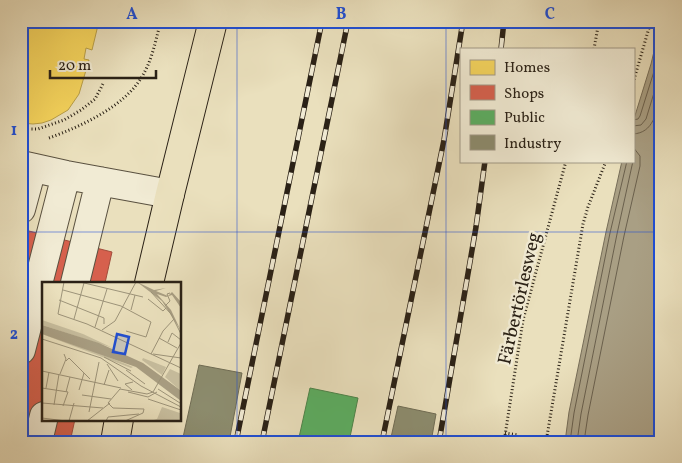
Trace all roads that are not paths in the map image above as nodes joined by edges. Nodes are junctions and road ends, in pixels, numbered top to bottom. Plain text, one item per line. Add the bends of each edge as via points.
1 (213, 21) edge
2 (27, 167) edge
3 (66, 175) junction
4 (100, 181) junction
5 (170, 194) junction
6 (21, 209) edge
7 (75, 282) edge
8 (149, 282) edge
9 (21, 350) edge
10 (43, 420) edge
11 (119, 420) edge
12 (21, 439) edge
13 (27, 442) edge
14 (40, 442) edge
15 (115, 442) edge

1 - 5 main road
2 - 3 street
2 - 6 street
3 - 4 street
3 - 9 street
4 - 5 street
4 - 7 street
5 - 8 main road
10 - 14 street
11 - 15 main road
12 - 13 street

